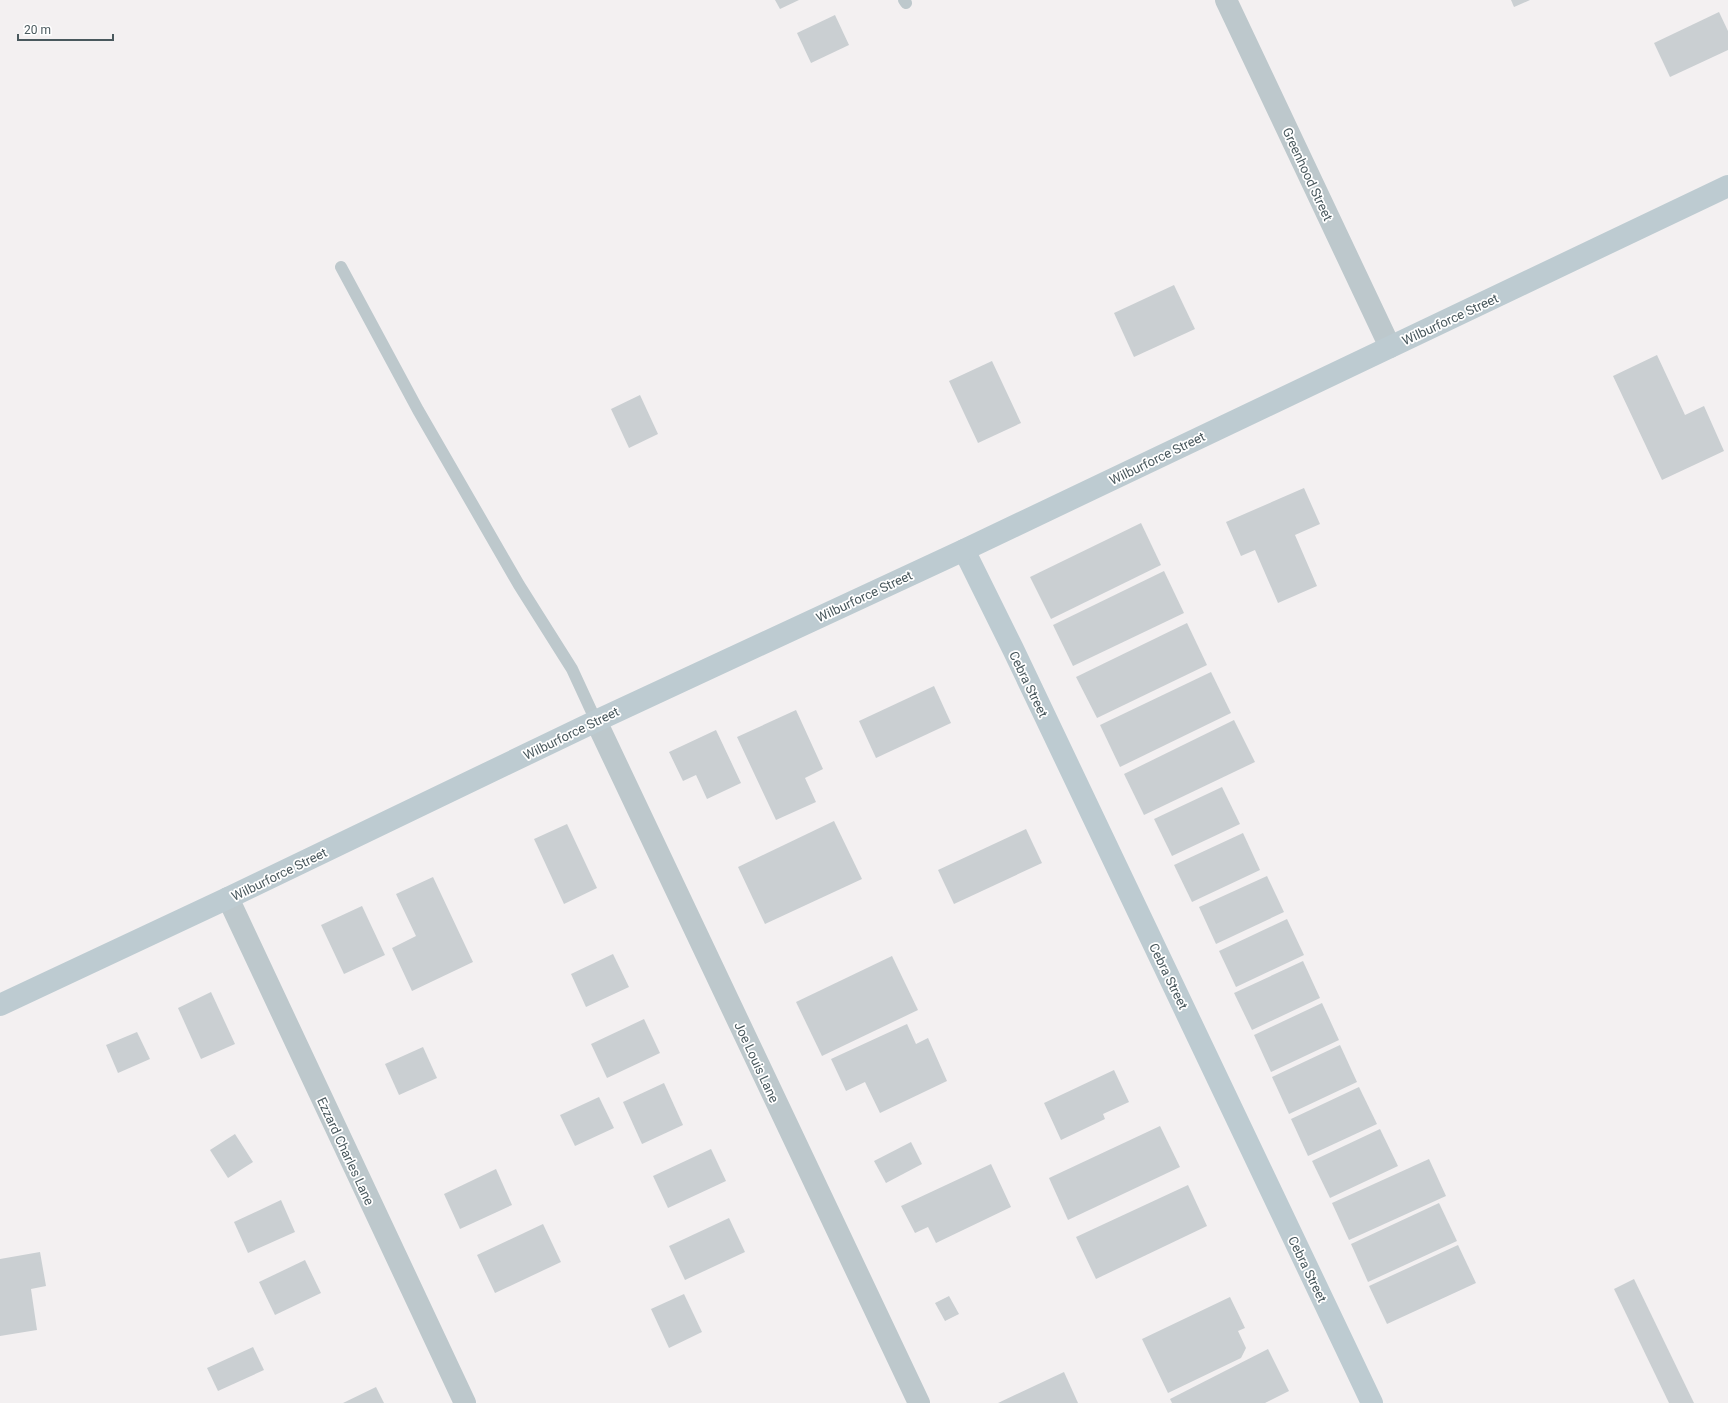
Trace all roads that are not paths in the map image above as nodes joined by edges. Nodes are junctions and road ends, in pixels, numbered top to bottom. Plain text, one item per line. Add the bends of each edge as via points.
1 (1226, 0) edge
2 (1728, 186) edge
3 (341, 267) dead end
4 (1390, 347) junction
5 (964, 550) junction
6 (596, 721) junction
7 (228, 898) junction
8 (0, 1005) edge
9 (465, 1403) edge
10 (919, 1403) edge
11 (1372, 1403) edge

1 - 4 street, Greenhood Street
2 - 4 street, Wilburforce Street
3 - 6 lane via 430,431 519,585 572,669
4 - 5 street, Wilburforce Street
5 - 6 street, Wilburforce Street
5 - 11 street, Cebra Street
6 - 7 street, Wilburforce Street
6 - 10 street, Joe Louis Lane
7 - 8 street, Wilburforce Street
7 - 9 street, Ezzard Charles Lane

